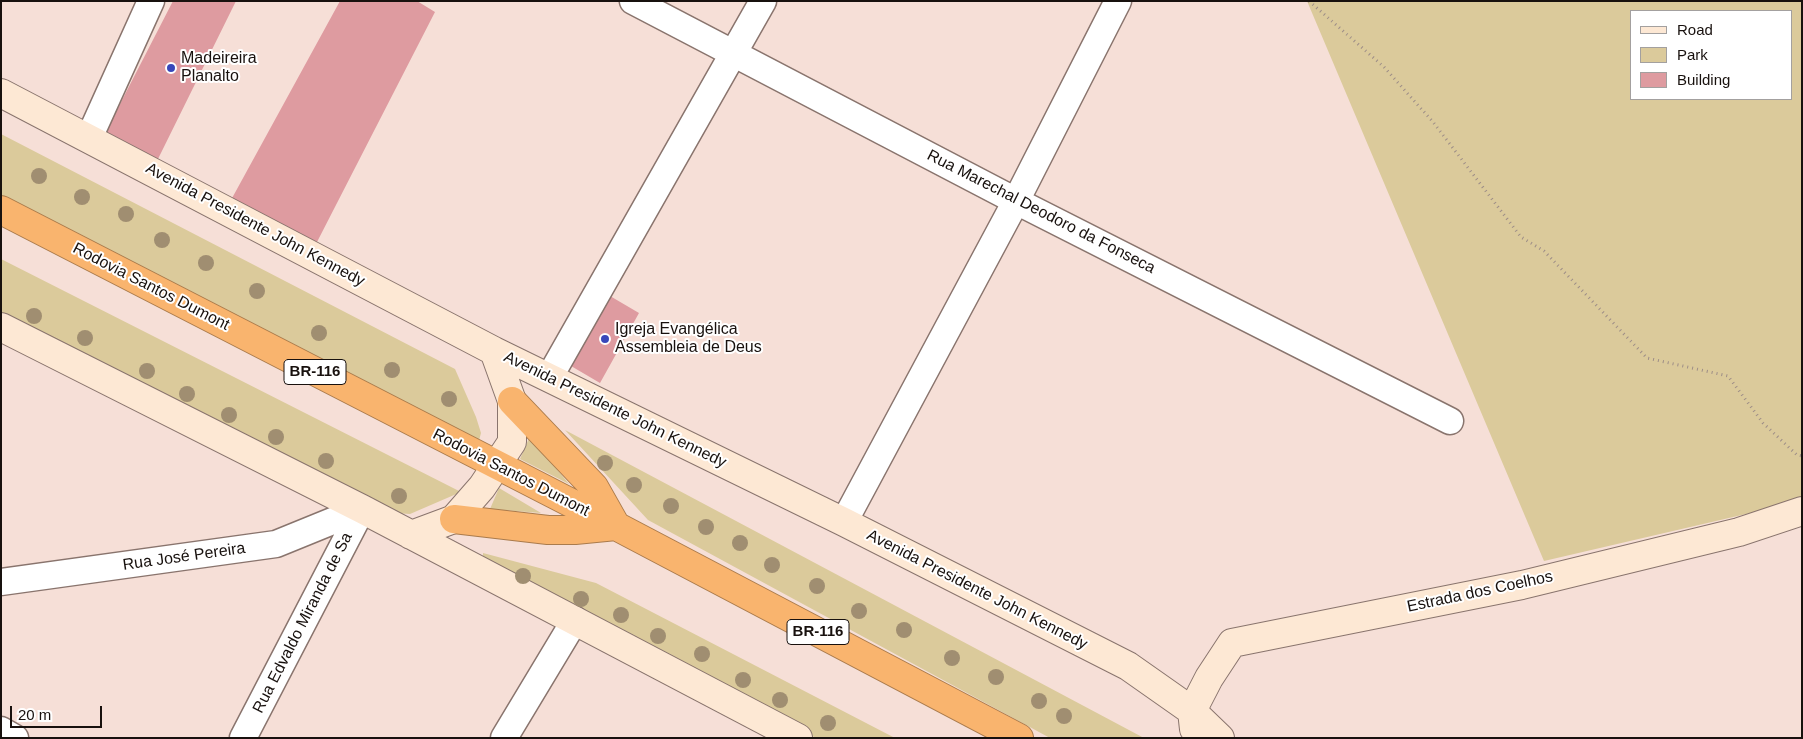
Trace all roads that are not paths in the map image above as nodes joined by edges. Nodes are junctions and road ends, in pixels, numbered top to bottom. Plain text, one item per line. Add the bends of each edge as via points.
1 (151, 1) edge
2 (633, 1) edge
3 (763, 1) edge
4 (1118, 1) edge
5 (734, 53) junction
6 (1, 93) edge
7 (89, 138) junction
8 (1016, 200) junction
9 (1, 210) edge
10 (4, 335) edge
11 (494, 351) junction
12 (549, 378) junction
13 (512, 401) junction
14 (1450, 421) dead end
15 (497, 466) junction
16 (362, 509) junction
17 (1802, 511) edge
18 (454, 519) junction
19 (844, 522) junction
20 (616, 526) junction
21 (411, 535) junction
22 (1, 582) edge
23 (575, 620) junction
24 (1192, 711) junction
25 (1, 730) edge
26 (15, 738) edge
27 (243, 738) edge
28 (504, 738) edge
29 (798, 738) edge
30 (1019, 738) edge
31 (1196, 738) edge
32 (1220, 738) edge

1 - 7 street
2 - 5 street, Rua Marechal Deodoro da Fonseca
3 - 5 street
4 - 8 street
5 - 8 street, Rua Marechal Deodoro da Fonseca
5 - 12 street
6 - 7 street, Avenida Presidente John Kennedy
7 - 11 street, Avenida Presidente John Kennedy
8 - 14 street, Rua Marechal Deodoro da Fonseca
8 - 19 street
9 - 15 highway, Rodovia Santos Dumont / BR-116
10 - 16 street
11 - 12 street, Avenida Presidente John Kennedy
11 - 13 street
12 - 19 street, Avenida Presidente John Kennedy
13 - 15 street via 512,442
13 - 20 highway via 594,487
15 - 18 street
15 - 20 highway, Rodovia Santos Dumont / BR-116
16 - 21 street
16 - 22 street, Rua José Pereira via 276,544
16 - 27 street, Rua Edvaldo Miranda de Sa
17 - 24 street, Estrada dos Coelhos via 1739,532 1522,585 1232,643
18 - 20 highway via 548,530
18 - 21 street
19 - 24 street, Avenida Presidente John Kennedy via 1128,666
20 - 30 highway, Rodovia Santos Dumont / BR-116
21 - 23 street
23 - 28 street
23 - 29 street
24 - 31 street
24 - 32 street, Avenida Presidente John Kennedy
25 - 26 street

